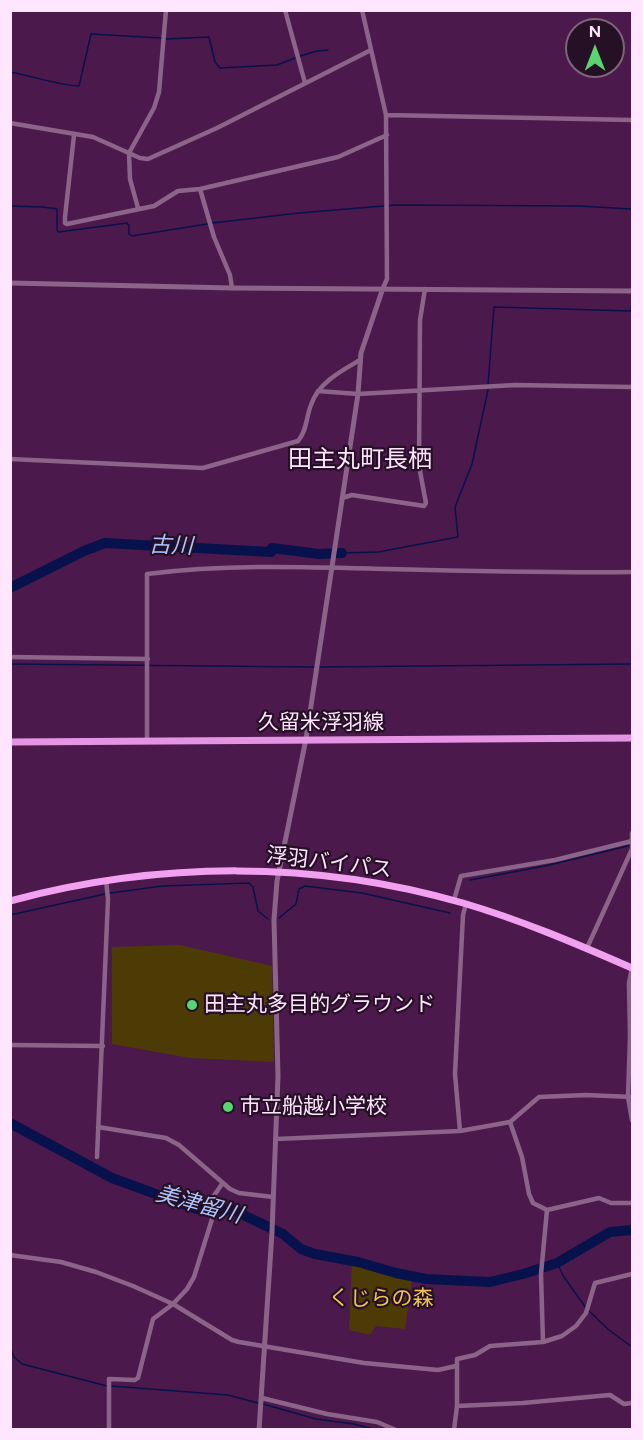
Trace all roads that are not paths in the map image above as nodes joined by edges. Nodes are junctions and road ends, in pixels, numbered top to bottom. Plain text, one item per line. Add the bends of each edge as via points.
1 (166, 10) edge
2 (285, 10) edge
3 (362, 10) edge
4 (371, 50) junction
5 (305, 83) junction
6 (386, 115) junction
7 (633, 120) edge
8 (10, 123) edge
9 (74, 135) junction
10 (387, 135) junction
11 (129, 153) junction
12 (200, 189) junction
13 (138, 208) junction
14 (10, 283) edge
15 (232, 288) junction
16 (383, 288) junction
17 (425, 289) junction
18 (633, 291) edge
19 (360, 360) junction
20 (633, 387) edge
21 (318, 391) junction
22 (419, 391) junction
23 (358, 394) junction
24 (10, 459) edge
25 (342, 498) junction
26 (332, 568) junction
27 (633, 572) edge
28 (10, 657) edge
29 (148, 659) junction
30 (633, 738) edge
31 (306, 739) junction
32 (147, 740) junction
33 (10, 742) edge
34 (633, 833) edge
35 (632, 845) edge
36 (279, 872) junction
37 (106, 880) junction
38 (454, 900) junction
39 (10, 901) edge
40 (466, 904) junction
41 (587, 948) junction
42 (632, 968) edge
43 (10, 1045) edge
44 (103, 1046) junction
45 (630, 1097) edge
46 (633, 1120) edge
47 (510, 1122) junction
48 (98, 1127) junction
49 (460, 1131) junction
50 (276, 1139) junction
51 (97, 1157) dead end
52 (222, 1184) junction
53 (273, 1197) junction
54 (633, 1203) edge
55 (547, 1210) junction
56 (10, 1255) edge
57 (633, 1274) edge
58 (173, 1304) junction
59 (543, 1342) junction
60 (265, 1347) junction
61 (456, 1366) junction
62 (262, 1398) junction
63 (633, 1403) edge
64 (456, 1406) junction
65 (109, 1430) edge
66 (259, 1430) edge
67 (396, 1430) edge
68 (454, 1430) edge

1 - 11 street via 159,92
2 - 5 street
3 - 4 street
4 - 5 street
4 - 6 street
5 - 11 street via 156,157 140,158
6 - 7 street
6 - 10 street
8 - 9 street
9 - 11 street via 93,137
9 - 13 street via 65,223
10 - 12 street via 338,157
10 - 16 street via 387,279
11 - 13 street via 130,179
12 - 13 street via 178,191 154,206
12 - 15 street
14 - 15 street
15 - 16 street
16 - 17 street
16 - 19 street
17 - 18 street
17 - 22 street via 420,320
19 - 21 street via 341,370
19 - 23 street
20 - 22 street via 515,385
21 - 23 street
21 - 24 street via 298,441 203,468
22 - 23 street
22 - 25 street via 418,466 426,497 424,506 352,495
23 - 25 street
25 - 26 street
26 - 27 street
26 - 29 street via 274,565 147,574
26 - 31 street
28 - 29 street
29 - 32 street
30 - 31 main road, 久留米浮羽線
31 - 32 main road, 久留米浮羽線
31 - 36 street
32 - 33 main road, 久留米浮羽線
34 - 35 street
35 - 38 street via 461,876
35 - 41 street
36 - 37 highway, 浮羽バイパス via 196,871
36 - 38 highway, 浮羽バイパス via 360,880
36 - 50 street via 274,920
37 - 39 highway, 浮羽バイパス
37 - 44 street
38 - 40 highway, 浮羽バイパス
40 - 41 highway, 浮羽バイパス
40 - 49 street via 455,1074
41 - 42 highway, 浮羽バイパス
42 - 45 street
43 - 44 street
44 - 48 street
45 - 46 street
45 - 47 street via 539,1097
47 - 49 street
47 - 55 street via 529,1194 533,1203
48 - 51 street
48 - 52 street via 166,1138 192,1155
49 - 50 street
50 - 53 street
52 - 53 street via 239,1194
52 - 58 street via 213,1197 213,1216 194,1277
53 - 60 street
54 - 55 street via 611,1203 600,1198
55 - 59 street via 542,1257
56 - 58 street via 61,1262 96,1272
57 - 59 street via 595,1283 588,1309 576,1326
58 - 60 street via 232,1340
58 - 65 street via 153,1319 138,1378 109,1378
59 - 61 street via 490,1346 457,1359
60 - 61 street via 364,1363 438,1370
60 - 62 street
61 - 64 street
62 - 66 street
62 - 67 street via 364,1419
63 - 64 street via 624,1404 610,1395
64 - 68 street

